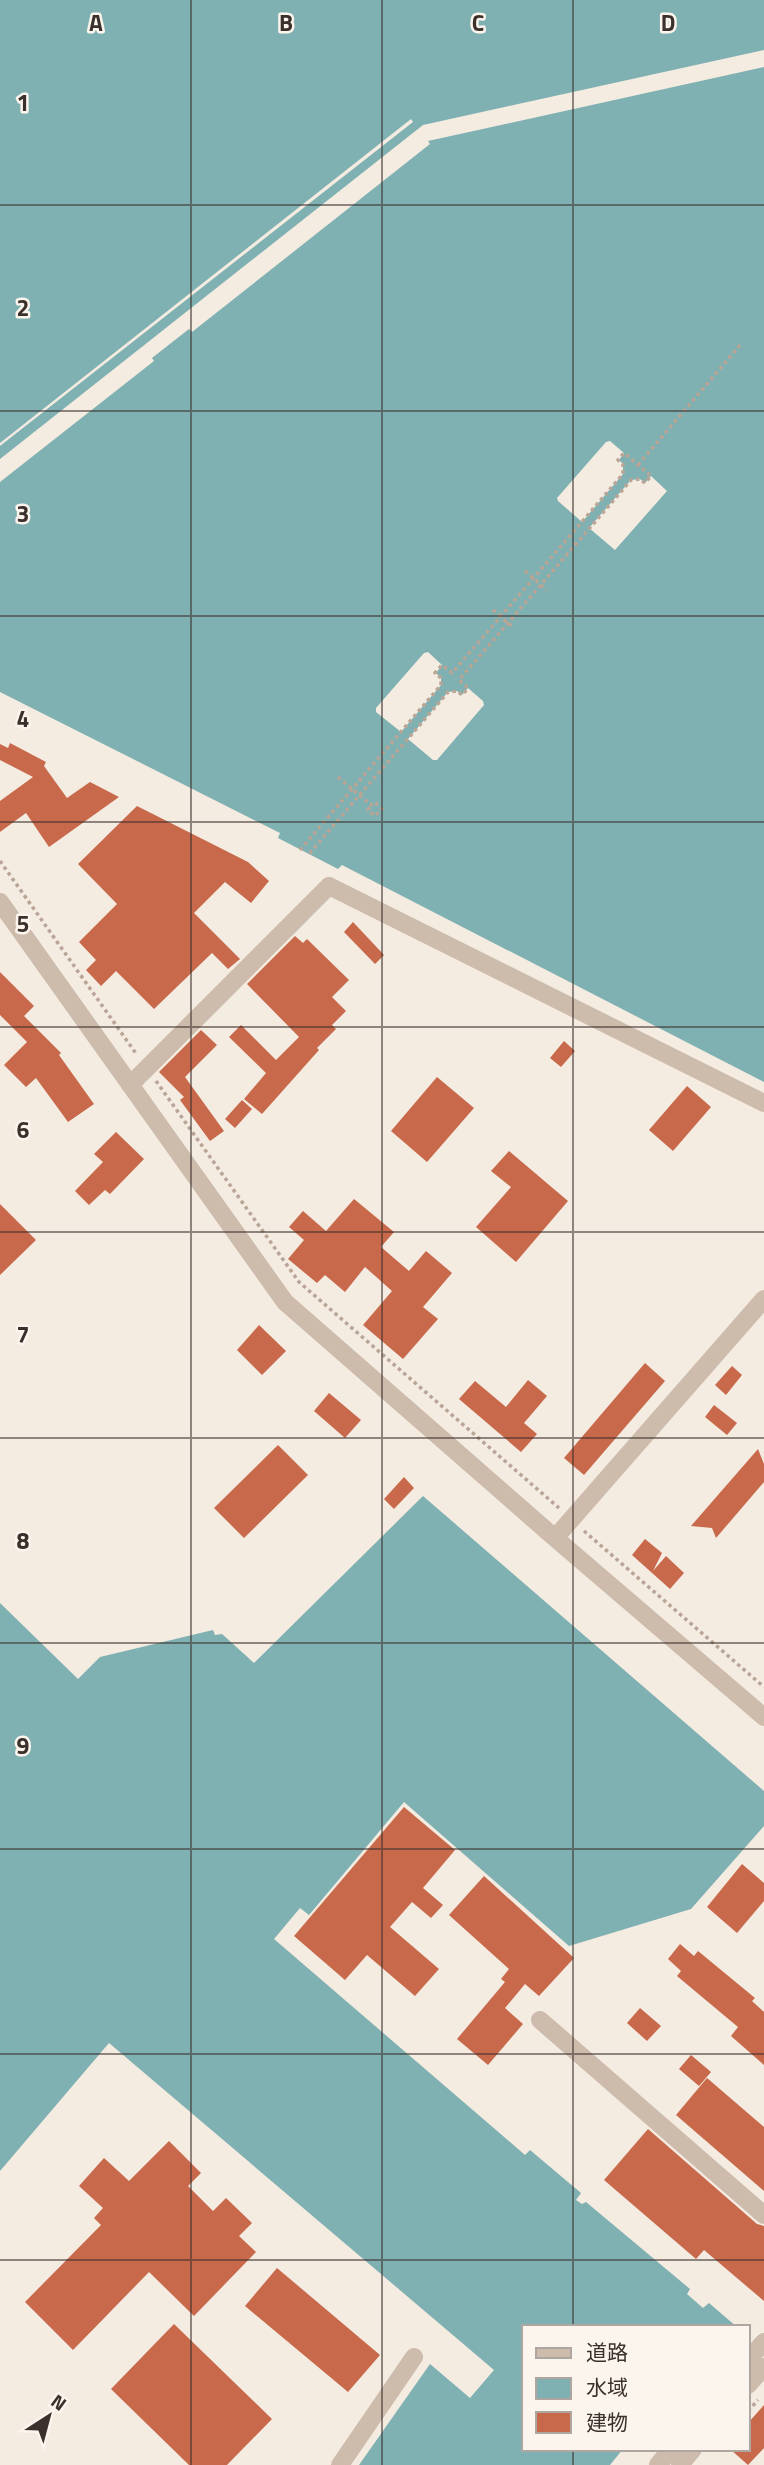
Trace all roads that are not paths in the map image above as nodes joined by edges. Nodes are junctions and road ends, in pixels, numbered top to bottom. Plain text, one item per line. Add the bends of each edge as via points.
1 (0, 902) edge
2 (130, 1086) junction
3 (764, 1103) edge
4 (764, 1299) edge
5 (555, 1538) junction
6 (764, 1717) edge
7 (540, 2020) dead end
8 (764, 2215) edge
9 (764, 2342) edge
10 (414, 2357) dead end
11 (750, 2358) edge
12 (764, 2367) edge
13 (750, 2383) edge
14 (669, 2451) edge
15 (692, 2451) edge
16 (340, 2465) edge
17 (658, 2465) edge
18 (680, 2465) edge

1 - 2 street
2 - 3 street via 330,886
2 - 5 street via 285,1302
4 - 5 street
5 - 6 street
7 - 8 street
9 - 11 street
10 - 16 street
12 - 13 street
14 - 17 street
15 - 18 street

